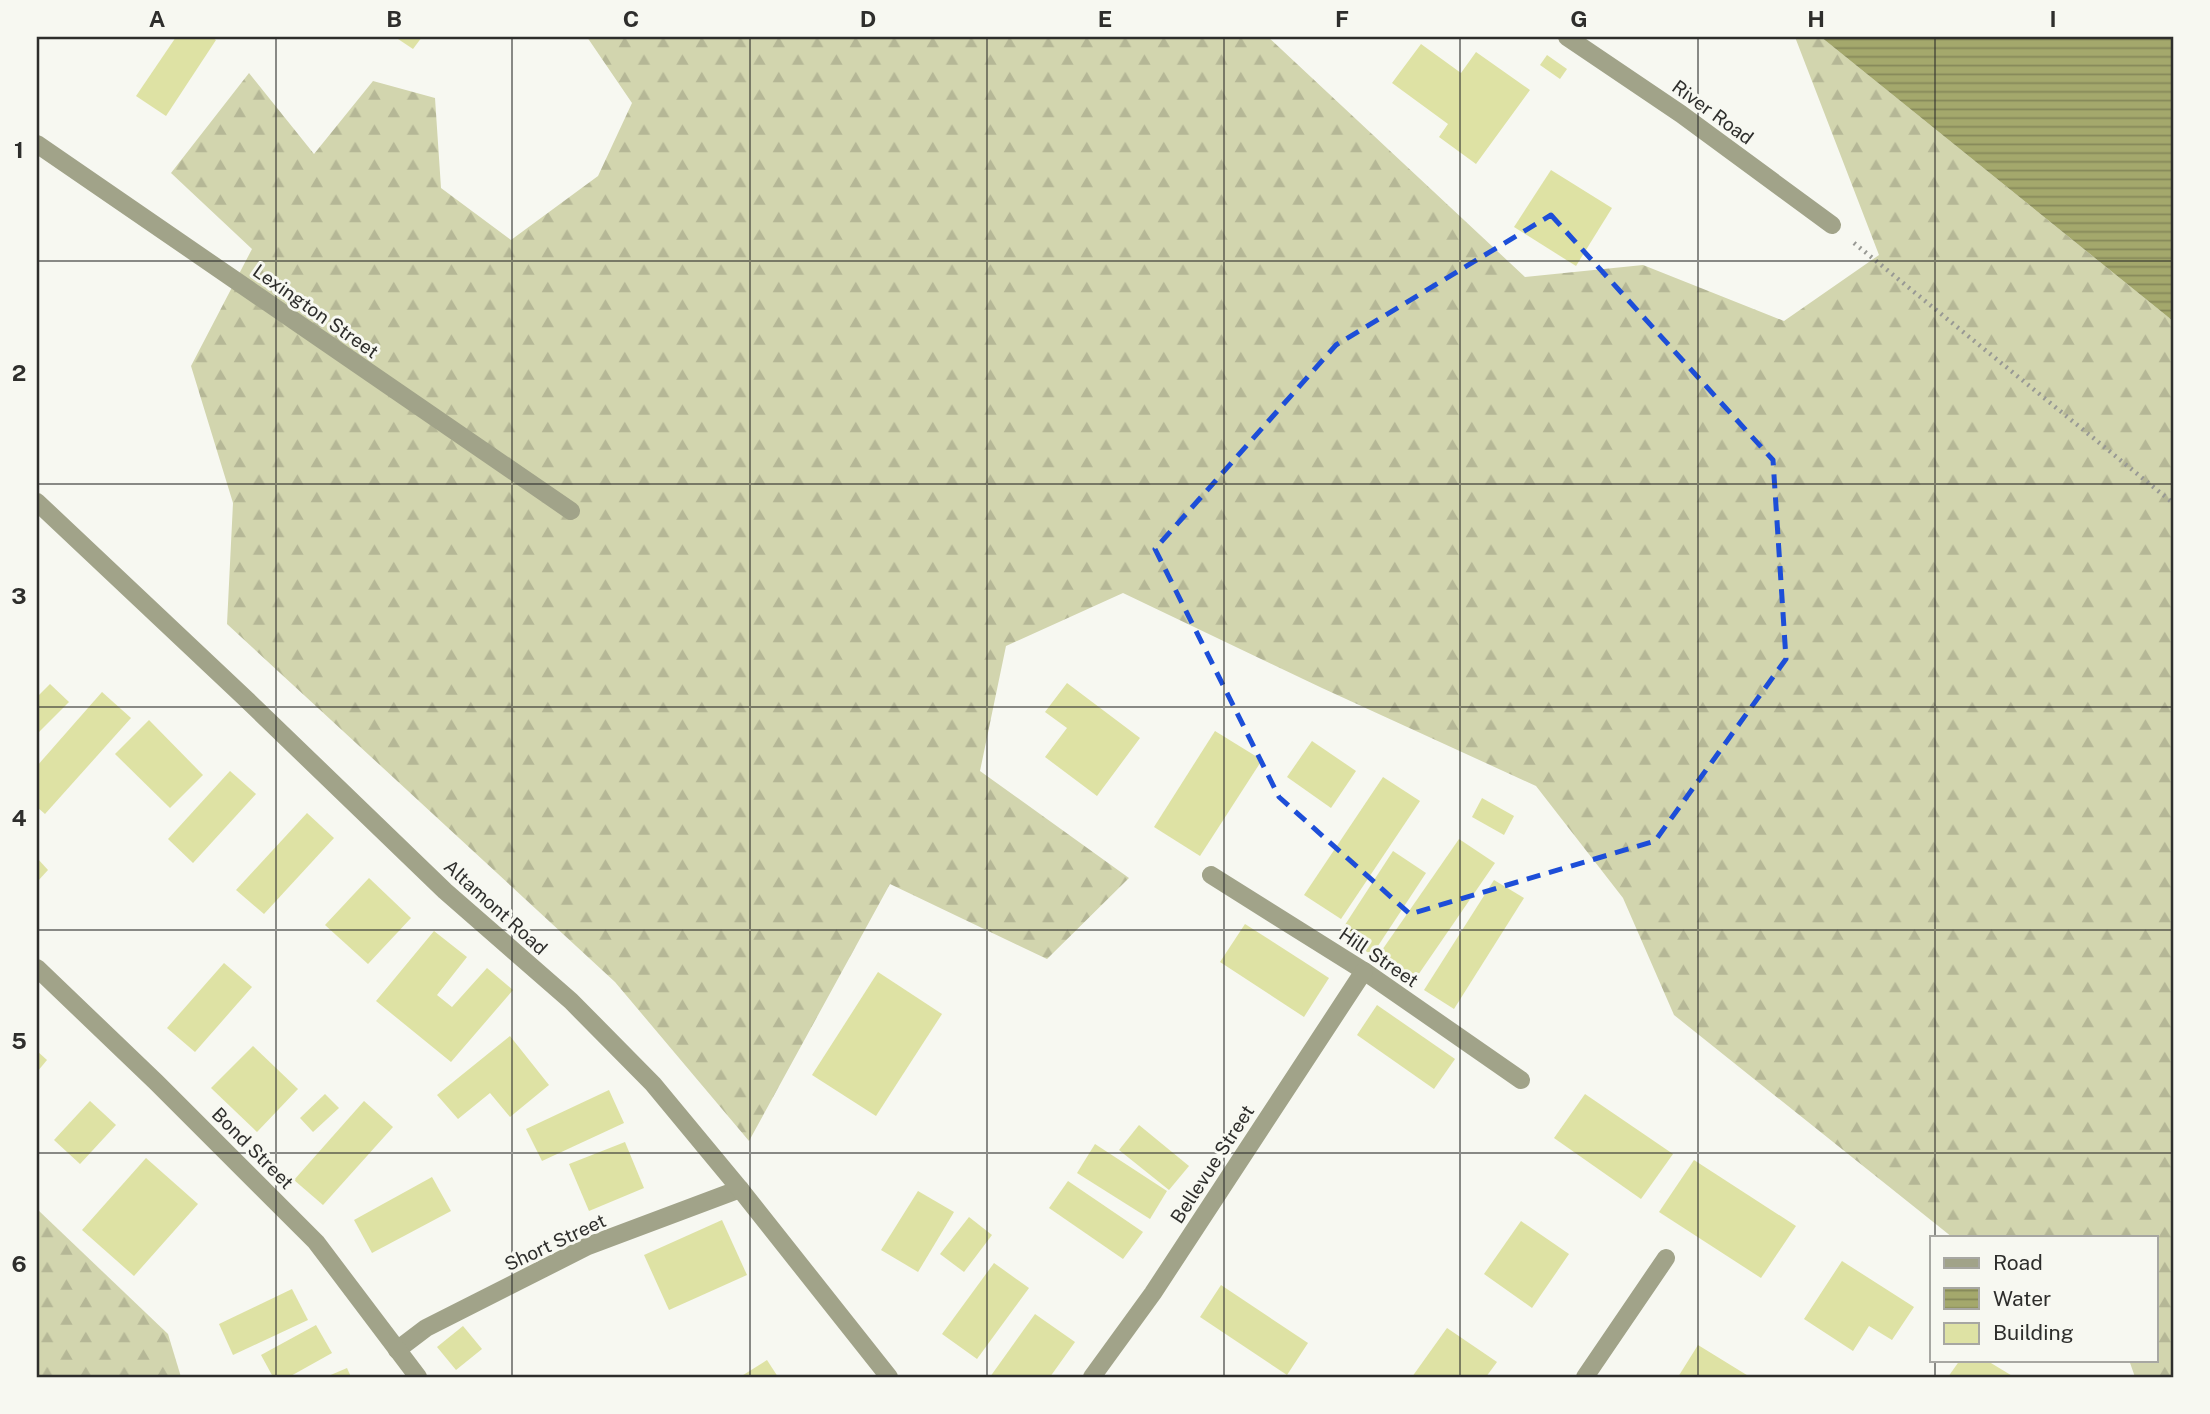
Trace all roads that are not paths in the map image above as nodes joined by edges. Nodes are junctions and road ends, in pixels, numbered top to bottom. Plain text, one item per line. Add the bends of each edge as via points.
1 (1566, 37) edge
2 (37, 144) edge
3 (1832, 225) road end
4 (37, 502) edge
5 (572, 511) dead end
6 (1211, 875) dead end
7 (37, 968) edge
8 (1364, 971) junction
9 (1521, 1080) dead end
10 (740, 1189) junction
11 (1666, 1258) dead end
12 (397, 1350) junction
13 (418, 1377) edge
14 (889, 1377) edge
15 (1092, 1377) edge
16 (1585, 1377) edge

1 - 3 street, River Road
2 - 5 street, Lexington Street
4 - 10 street, Altamont Road via 445,891 572,1001 653,1084
6 - 8 street, Hill Street
7 - 12 street, Bond Street via 317,1242
8 - 9 street, Hill Street
8 - 15 street, Bellevue Street via 1153,1293
10 - 12 street, Short Street via 588,1246 426,1328
10 - 14 street, Altamont Road
11 - 16 street
12 - 13 street, Bond Street

